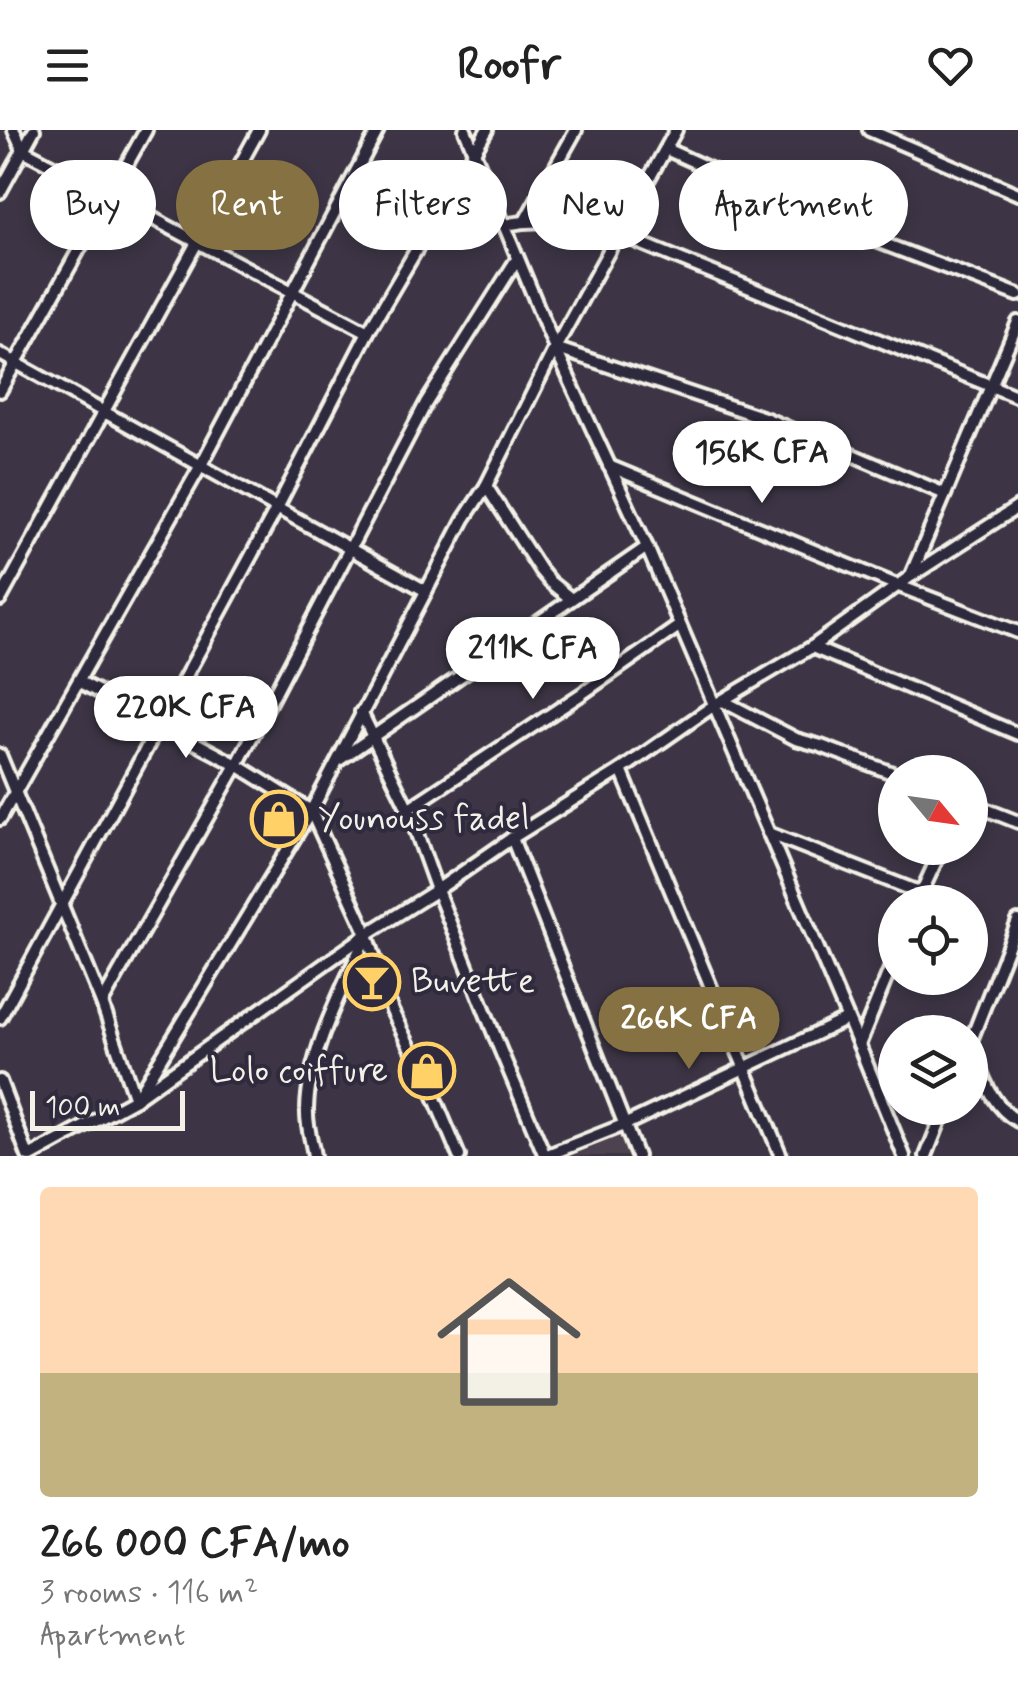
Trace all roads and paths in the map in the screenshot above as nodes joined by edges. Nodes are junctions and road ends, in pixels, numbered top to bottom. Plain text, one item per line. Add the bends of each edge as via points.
1 (14, 130) edge
2 (34, 130) edge
3 (146, 130) edge
4 (259, 130) edge
5 (378, 130) edge
6 (465, 130) edge
7 (487, 130) edge
8 (576, 130) edge
9 (676, 130) edge
10 (869, 130) edge
11 (666, 149) junction
12 (23, 150) junction
13 (474, 155) junction
14 (42, 160) edge
15 (130, 160) edge
16 (242, 160) edge
17 (476, 160) edge
18 (659, 161) edge
19 (0, 192) edge
20 (1018, 194) edge
21 (525, 221) joint
22 (507, 224) edge
23 (507, 233) edge
24 (79, 250) edge
25 (192, 250) edge
26 (215, 250) edge
27 (609, 250) edge
28 (657, 250) edge
29 (517, 259) junction
30 (290, 293) junction
31 (1018, 296) edge
32 (1018, 322) edge
33 (368, 332) junction
34 (555, 348) junction
35 (0, 354) edge
36 (14, 364) junction
37 (990, 385) junction
38 (0, 391) edge
39 (1018, 397) edge
40 (103, 412) junction
41 (608, 466) junction
42 (200, 467) junction
43 (486, 486) junction
44 (945, 494) junction
45 (1018, 507) edge
46 (277, 508) junction
47 (646, 547) junction
48 (349, 548) junction
49 (911, 576) junction
50 (899, 586) junction
51 (426, 591) junction
52 (571, 599) junction
53 (0, 600) edge
54 (679, 626) junction
55 (1018, 632) edge
56 (812, 647) junction
57 (80, 682) junction
58 (718, 703) junction
59 (361, 712) junction
60 (159, 725) junction
61 (1018, 734) edge
62 (374, 737) junction
63 (0, 755) edge
64 (338, 761) junction
65 (237, 765) junction
66 (878, 768) edge
67 (621, 770) junction
68 (16, 790) junction
69 (408, 808) junction
70 (988, 810) edge
71 (311, 811) junction
72 (0, 820) edge
73 (1018, 822) edge
74 (768, 833) junction
75 (512, 838) junction
76 (889, 885) edge
77 (437, 890) junction
78 (62, 905) junction
79 (1018, 921) edge
80 (366, 934) junction
81 (879, 995) edge
82 (102, 1003) junction
83 (981, 1015) edge
84 (0, 1018) edge
85 (847, 1019) junction
86 (859, 1044) junction
87 (744, 1068) junction
88 (0, 1081) edge
89 (988, 1085) edge
90 (136, 1099) junction
91 (1018, 1121) edge
92 (626, 1124) junction
93 (938, 1125) edge
94 (30, 1156) edge
95 (314, 1156) edge
96 (459, 1156) edge
97 (545, 1156) edge
98 (637, 1156) edge
99 (781, 1156) edge
100 (904, 1156) edge
101 (926, 1156) edge

1 - 12 street
2 - 12 street
3 - 15 street
4 - 16 street
5 - 30 street
6 - 13 street
7 - 13 street
8 - 21 street
9 - 11 street
10 - 20 street
11 - 18 street
11 - 31 street via 824,221
12 - 14 street
12 - 19 street
13 - 17 street
13 - 33 street
21 - 22 street
23 - 29 street
24 - 36 street
25 - 40 street
26 - 30 street
27 - 34 street
28 - 37 street
29 - 34 street
29 - 48 street via 426,403
30 - 33 street
30 - 42 street
32 - 37 street
33 - 46 street
34 - 41 street
34 - 43 street
34 - 44 street via 766,420
35 - 36 street
36 - 38 street
36 - 40 street
37 - 39 street
37 - 44 street
40 - 42 street
40 - 53 street
41 - 47 street
41 - 50 street
42 - 46 street
42 - 57 street
43 - 51 street
43 - 52 street via 540,570
44 - 49 street
45 - 49 street
46 - 48 street
46 - 60 street
47 - 52 street
47 - 54 street
48 - 51 street
48 - 65 street
49 - 50 street
50 - 55 street
50 - 56 street
51 - 59 street
52 - 62 street
54 - 58 street
54 - 69 street
56 - 58 street
56 - 61 street
57 - 60 street
57 - 68 street
58 - 66 street via 796,740
58 - 67 street
58 - 74 street
59 - 62 street
59 - 64 street
60 - 65 street
60 - 78 street
62 - 64 street
62 - 69 street
63 - 68 street
64 - 71 street
65 - 71 street
65 - 82 street
67 - 75 street
67 - 87 street
68 - 72 street
68 - 78 street
69 - 77 street
70 - 73 street
71 - 80 street
71 - 90 street
74 - 76 street
74 - 85 street
75 - 77 street
75 - 92 street
77 - 80 street
77 - 97 street
78 - 82 street
78 - 84 street
79 - 83 street
80 - 90 street
80 - 95 street via 314,1059 306,1115
80 - 96 street via 392,1011
81 - 86 street
82 - 90 street
85 - 86 street
85 - 87 street
86 - 100 street
87 - 92 street
87 - 99 street
88 - 94 street
89 - 91 street via 996,1103
90 - 94 street
92 - 97 street
92 - 98 street
93 - 101 street

